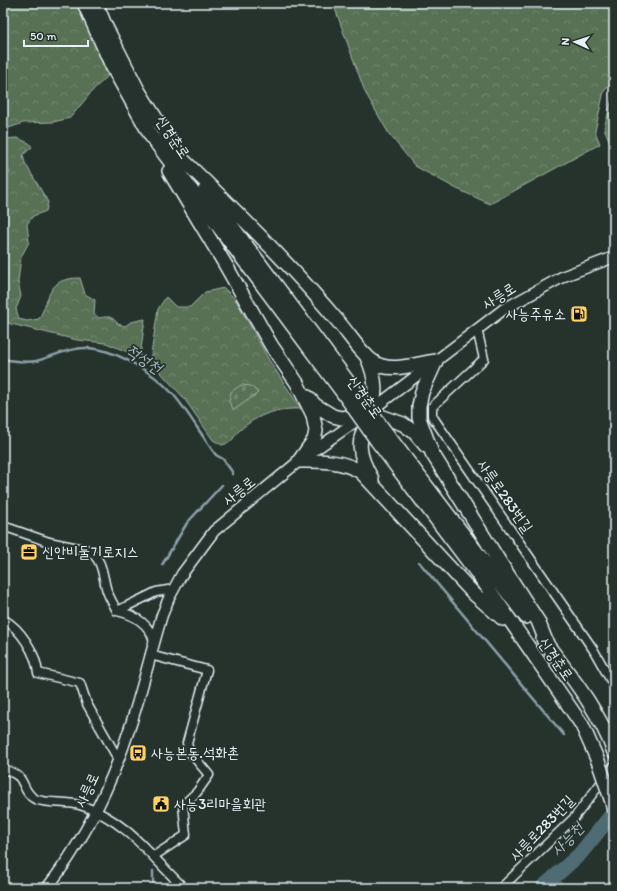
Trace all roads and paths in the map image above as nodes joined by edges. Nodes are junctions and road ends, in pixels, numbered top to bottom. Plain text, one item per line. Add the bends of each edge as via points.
1 (84, 3) edge
2 (96, 3) edge
3 (151, 136) junction
4 (180, 156) junction
5 (614, 257) edge
6 (477, 329) junction
7 (366, 355) junction
8 (436, 361) junction
9 (297, 383) junction
10 (348, 390) junction
11 (369, 412) junction
12 (382, 438) junction
13 (432, 453) junction
14 (299, 461) junction
15 (377, 488) junction
16 (3, 526) edge
17 (174, 589) junction
18 (117, 611) junction
19 (3, 619) edge
20 (518, 632) junction
21 (154, 641) junction
22 (548, 646) junction
23 (150, 655) junction
24 (614, 686) edge
25 (612, 747) edge
26 (118, 760) junction
27 (614, 766) edge
28 (3, 768) edge
29 (95, 810) junction
30 (614, 812) edge
31 (154, 856) junction
32 (47, 888) edge
33 (184, 888) edge
34 (502, 888) edge

1 - 3 highway, 신경춘로 via 112,66
2 - 4 highway, 신경춘로 via 138,90
3 - 9 highway via 178,189 271,345
3 - 10 highway, 신경춘로
4 - 7 highway via 309,287
4 - 10 highway, 신경춘로
5 - 6 street, 사릉로 via 543,286 504,309
6 - 8 street, 사릉로
6 - 24 street, 사릉로283번길 via 484,358 432,407 432,416 593,648
7 - 8 highway via 381,366 394,367
7 - 11 highway via 375,382 375,396
8 - 11 street, 사릉로
8 - 13 highway via 418,406 419,418
9 - 11 highway via 315,405 333,416 340,418
9 - 14 highway via 313,415 316,431 314,440
10 - 12 highway, 신경춘로, bridge
11 - 13 highway via 403,424 414,432
11 - 14 street, 사릉로
11 - 15 highway via 359,448 362,460
12 - 20 highway, 신경춘로
12 - 22 highway, 신경춘로
13 - 22 highway via 538,621
14 - 15 highway via 328,461 350,466
14 - 17 street, 사릉로 via 214,531 189,563
15 - 20 highway via 474,594
16 - 18 street via 36,538 88,550 94,554 101,566 107,591
17 - 18 street via 156,592
17 - 21 street, 사릉로
18 - 21 street via 141,621 151,632
19 - 26 street via 12,625 30,647 35,656 38,673 80,683 87,704
20 - 30 highway, 신경춘로, bridge via 582,725 598,761
21 - 23 street, 사릉로
22 - 25 highway, 신경춘로 via 572,677
23 - 26 street, 사릉로 via 130,728
23 - 31 street via 207,670 187,743 189,751 209,775 184,806 186,835
26 - 29 street, 사릉로
27 - 34 street, 사릉로283번길 via 574,818
28 - 29 street via 19,777 25,790 34,798 41,801 71,802
29 - 31 street via 135,836
29 - 32 street, 사릉로
31 - 33 street

